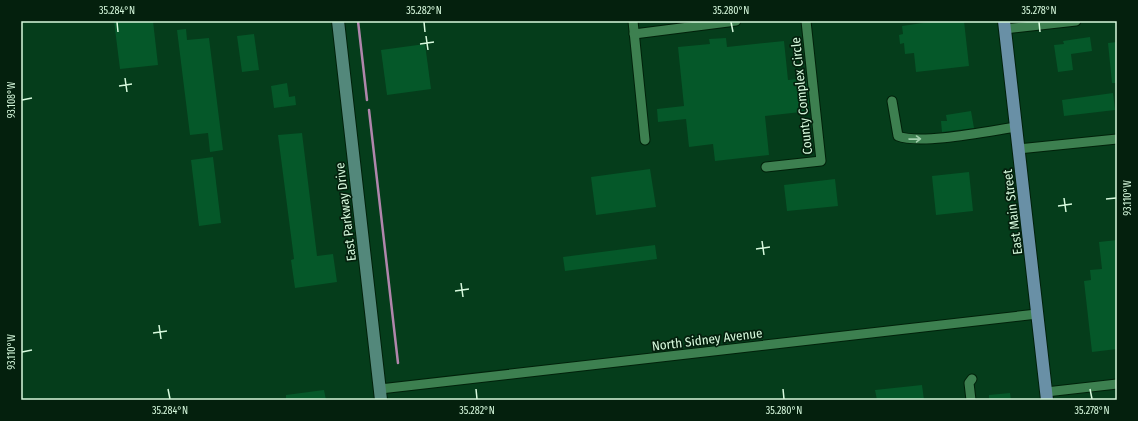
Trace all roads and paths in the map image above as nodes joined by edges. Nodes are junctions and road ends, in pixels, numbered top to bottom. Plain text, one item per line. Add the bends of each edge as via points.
1 (338, 21) edge
2 (633, 21) edge
3 (736, 21) edge
4 (806, 21) edge
5 (1076, 21) edge
6 (1004, 25) edge
7 (634, 34) junction
8 (892, 101) dead end
9 (1016, 127) junction
10 (1117, 139) edge
11 (645, 140) dead end
12 (1018, 149) junction
13 (766, 167) dead end
14 (1038, 314) junction
15 (972, 379) dead end
16 (1117, 384) edge
17 (380, 394) edge
18 (1046, 396) edge
19 (971, 400) edge

1 - 17 main road, East Parkway Drive
2 - 7 street
3 - 7 street
4 - 13 street, County Complex Circle via 821,161
5 - 6 street
6 - 9 main road, East Main Street
7 - 11 street
8 -> 9 street via 898,136 907,140
9 - 12 main road, East Main Street
10 - 12 street
12 - 14 main road, East Main Street
14 - 17 street, North Sidney Avenue
14 - 18 main road, East Main Street
15 - 19 street via 969,383
16 - 18 street

